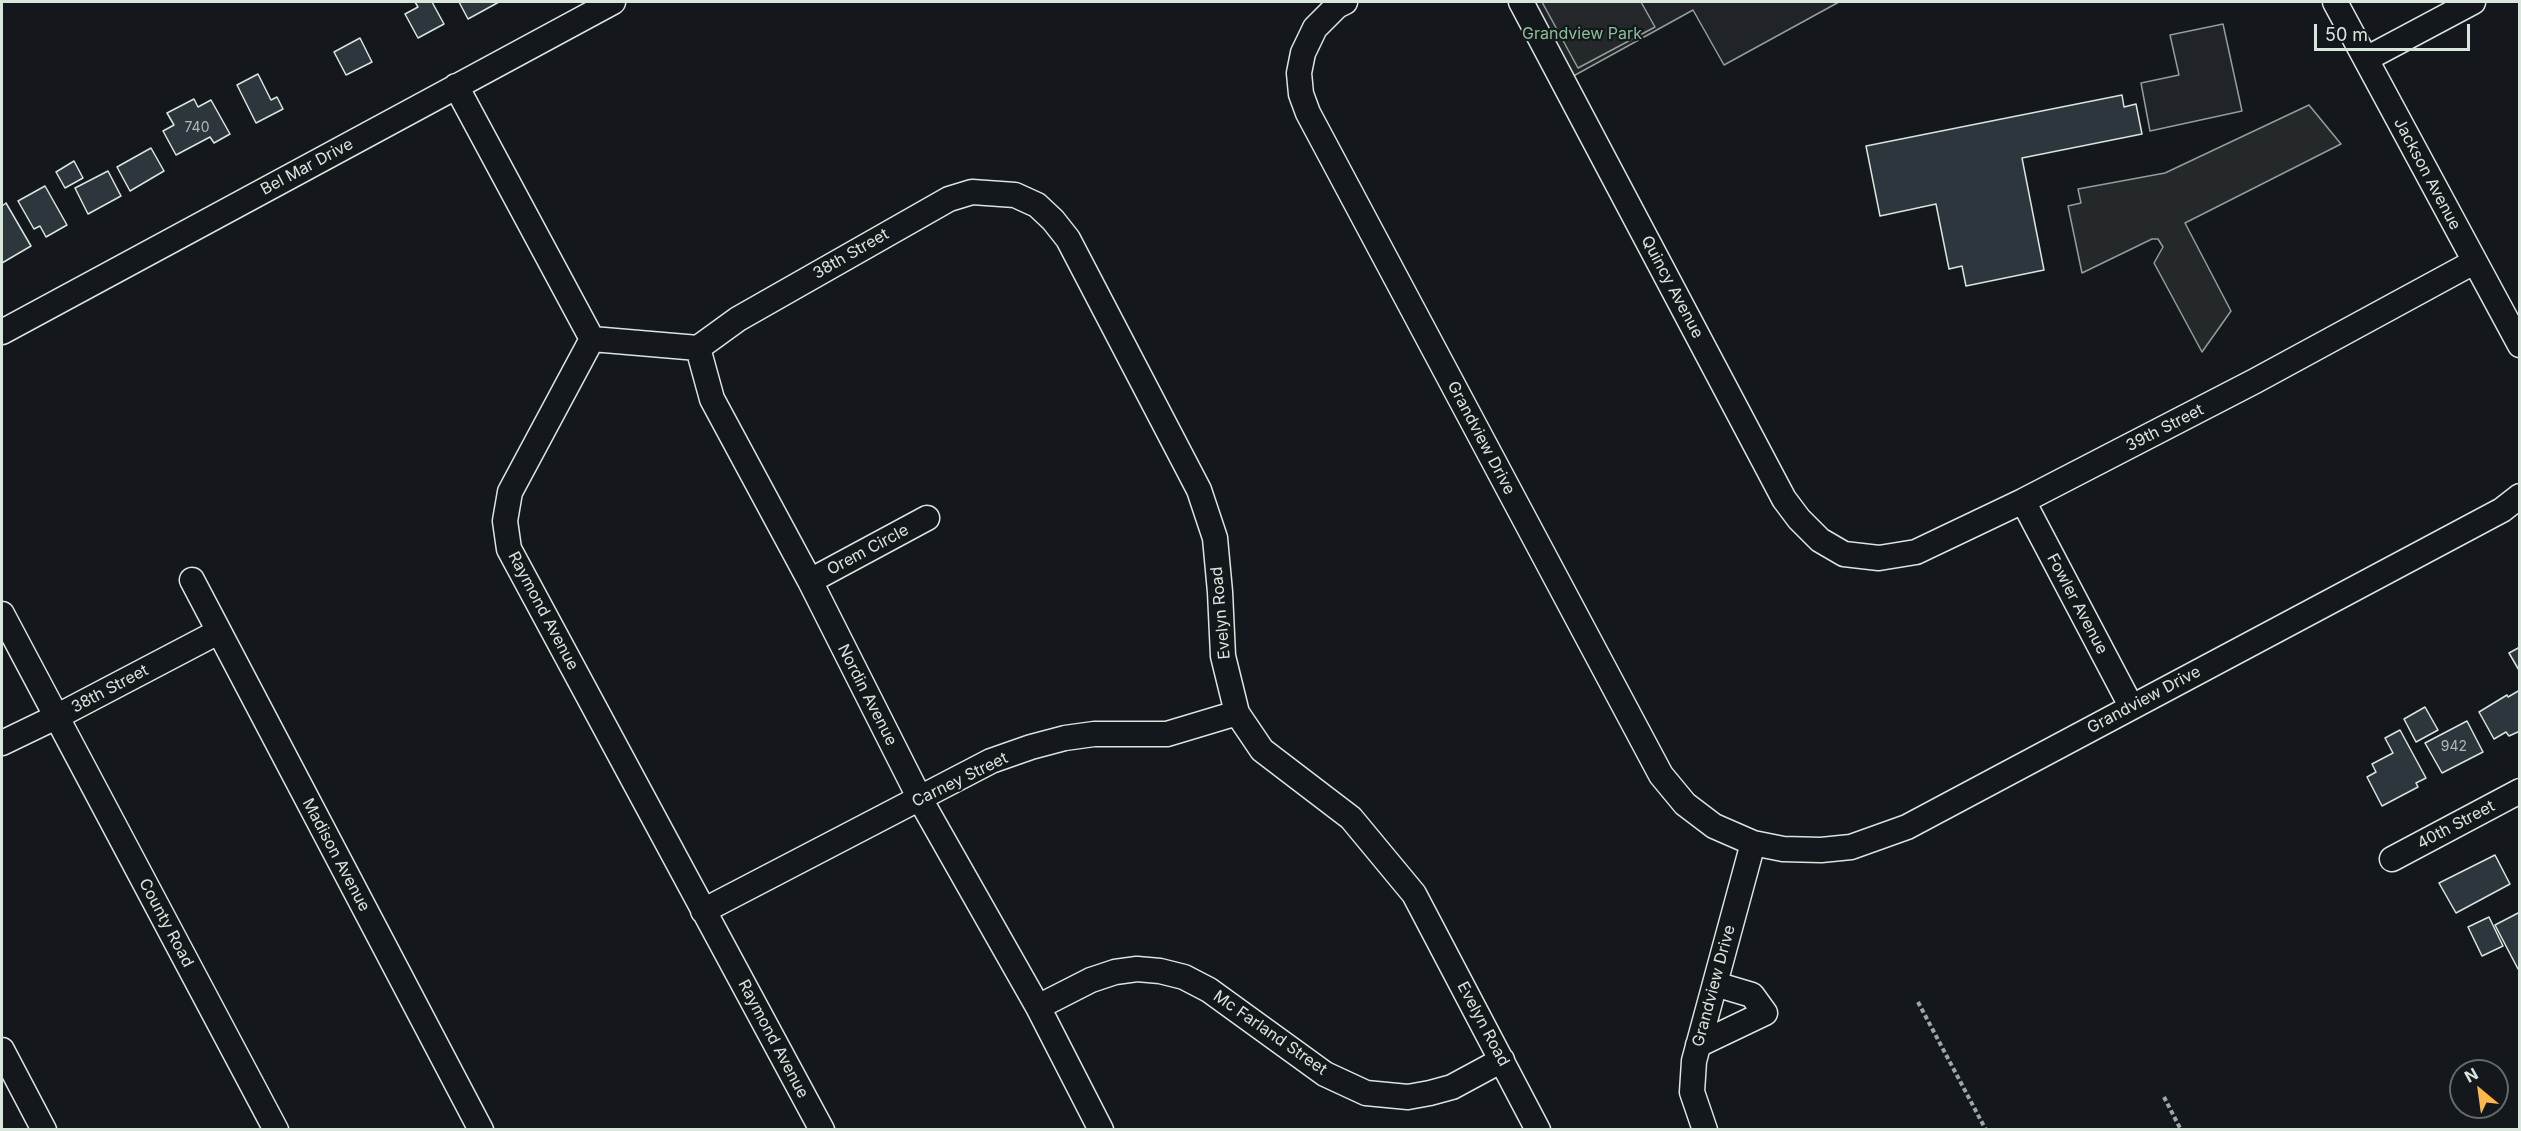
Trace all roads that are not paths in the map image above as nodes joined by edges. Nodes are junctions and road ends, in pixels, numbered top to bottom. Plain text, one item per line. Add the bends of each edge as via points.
1 (614, 2) edge
2 (1345, 2) edge
3 (1521, 2) edge
4 (2336, 2) edge
5 (2474, 2) edge
6 (2366, 59) junction
7 (456, 86) junction
8 (1015, 195) joint
9 (2474, 262) junction
10 (2, 332) edge
11 (592, 339) junction
12 (2520, 345) edge
13 (698, 348) junction
14 (2520, 496) edge
15 (2023, 501) junction
16 (927, 518) dead end
17 (1844, 554) joint
18 (192, 580) dead end
19 (810, 581) junction
20 (2, 614) edge
21 (218, 632) junction
22 (2132, 706) junction
23 (1237, 713) junction
24 (56, 717) junction
25 (2, 743) edge
26 (2519, 793) edge
27 (920, 799) junction
28 (1753, 843) junction
29 (2392, 859) dead end
30 (703, 911) junction
31 (1715, 984) junction
32 (1038, 1008) junction
33 (1698, 1045) junction
34 (2, 1050) edge
35 (1502, 1060) junction
36 (44, 1130) edge
37 (276, 1130) edge
38 (481, 1130) edge
39 (822, 1130) edge
40 (1101, 1130) edge
41 (1538, 1130) edge
42 (1705, 1130) edge

1 - 7 street, Bel Mar Drive
2 - 28 street, Grandview Drive via 1315,28 1303,52 1299,73 1308,113 1661,774 1685,804 1714,826
3 - 17 street, Quincy Avenue via 1784,498 1820,540
4 - 6 street, Jackson Avenue
5 - 6 street
6 - 9 street, Jackson Avenue
7 - 10 street, Bel Mar Drive
7 - 11 street
8 - 13 street, 38th Street via 972,192 950,199 738,319
8 - 23 street, Evelyn Road via 1037,205 1068,239 1199,490 1215,538 1223,656
9 - 12 street, Jackson Avenue
9 - 15 street, 39th Street
11 - 13 street
11 - 30 street, Raymond Avenue via 510,492 505,521 509,549
13 - 19 street, Nordin Avenue via 712,399
14 - 22 street, Grandview Drive
15 - 17 street, 39th Street via 1916,552 1879,558
15 - 22 street, Fowler Avenue
16 - 19 street, Orem Circle
18 - 21 street, Madison Avenue
19 - 27 street, Nordin Avenue
20 - 24 street
21 - 24 street, 38th Street
21 - 38 street, Madison Avenue
22 - 28 street, Grandview Drive via 1878,839 1821,850
23 - 27 street, Carney Street via 1167,734 1094,734 1031,747 992,761
23 - 35 street, Evelyn Road via 1262,750 1351,818 1414,894
24 - 25 street, 38th Street
24 - 37 street, County Road
26 - 29 street, 40th Street
27 - 30 street, Carney Street
27 - 32 street, Nordin Avenue
28 - 31 street, Grandview Drive
30 - 39 street, Raymond Avenue
31 - 33 street, Grandview Drive
31 - 33 street via 1752,995 1765,1013
32 - 35 street, Mc Farland Street via 1115,972 1160,971 1184,977 1209,990 1325,1074 1366,1093 1408,1097 1430,1093 1452,1087
32 - 40 street, Nordin Avenue
33 - 42 street, Grandview Drive via 1692,1092
34 - 36 street
35 - 41 street, Evelyn Road

